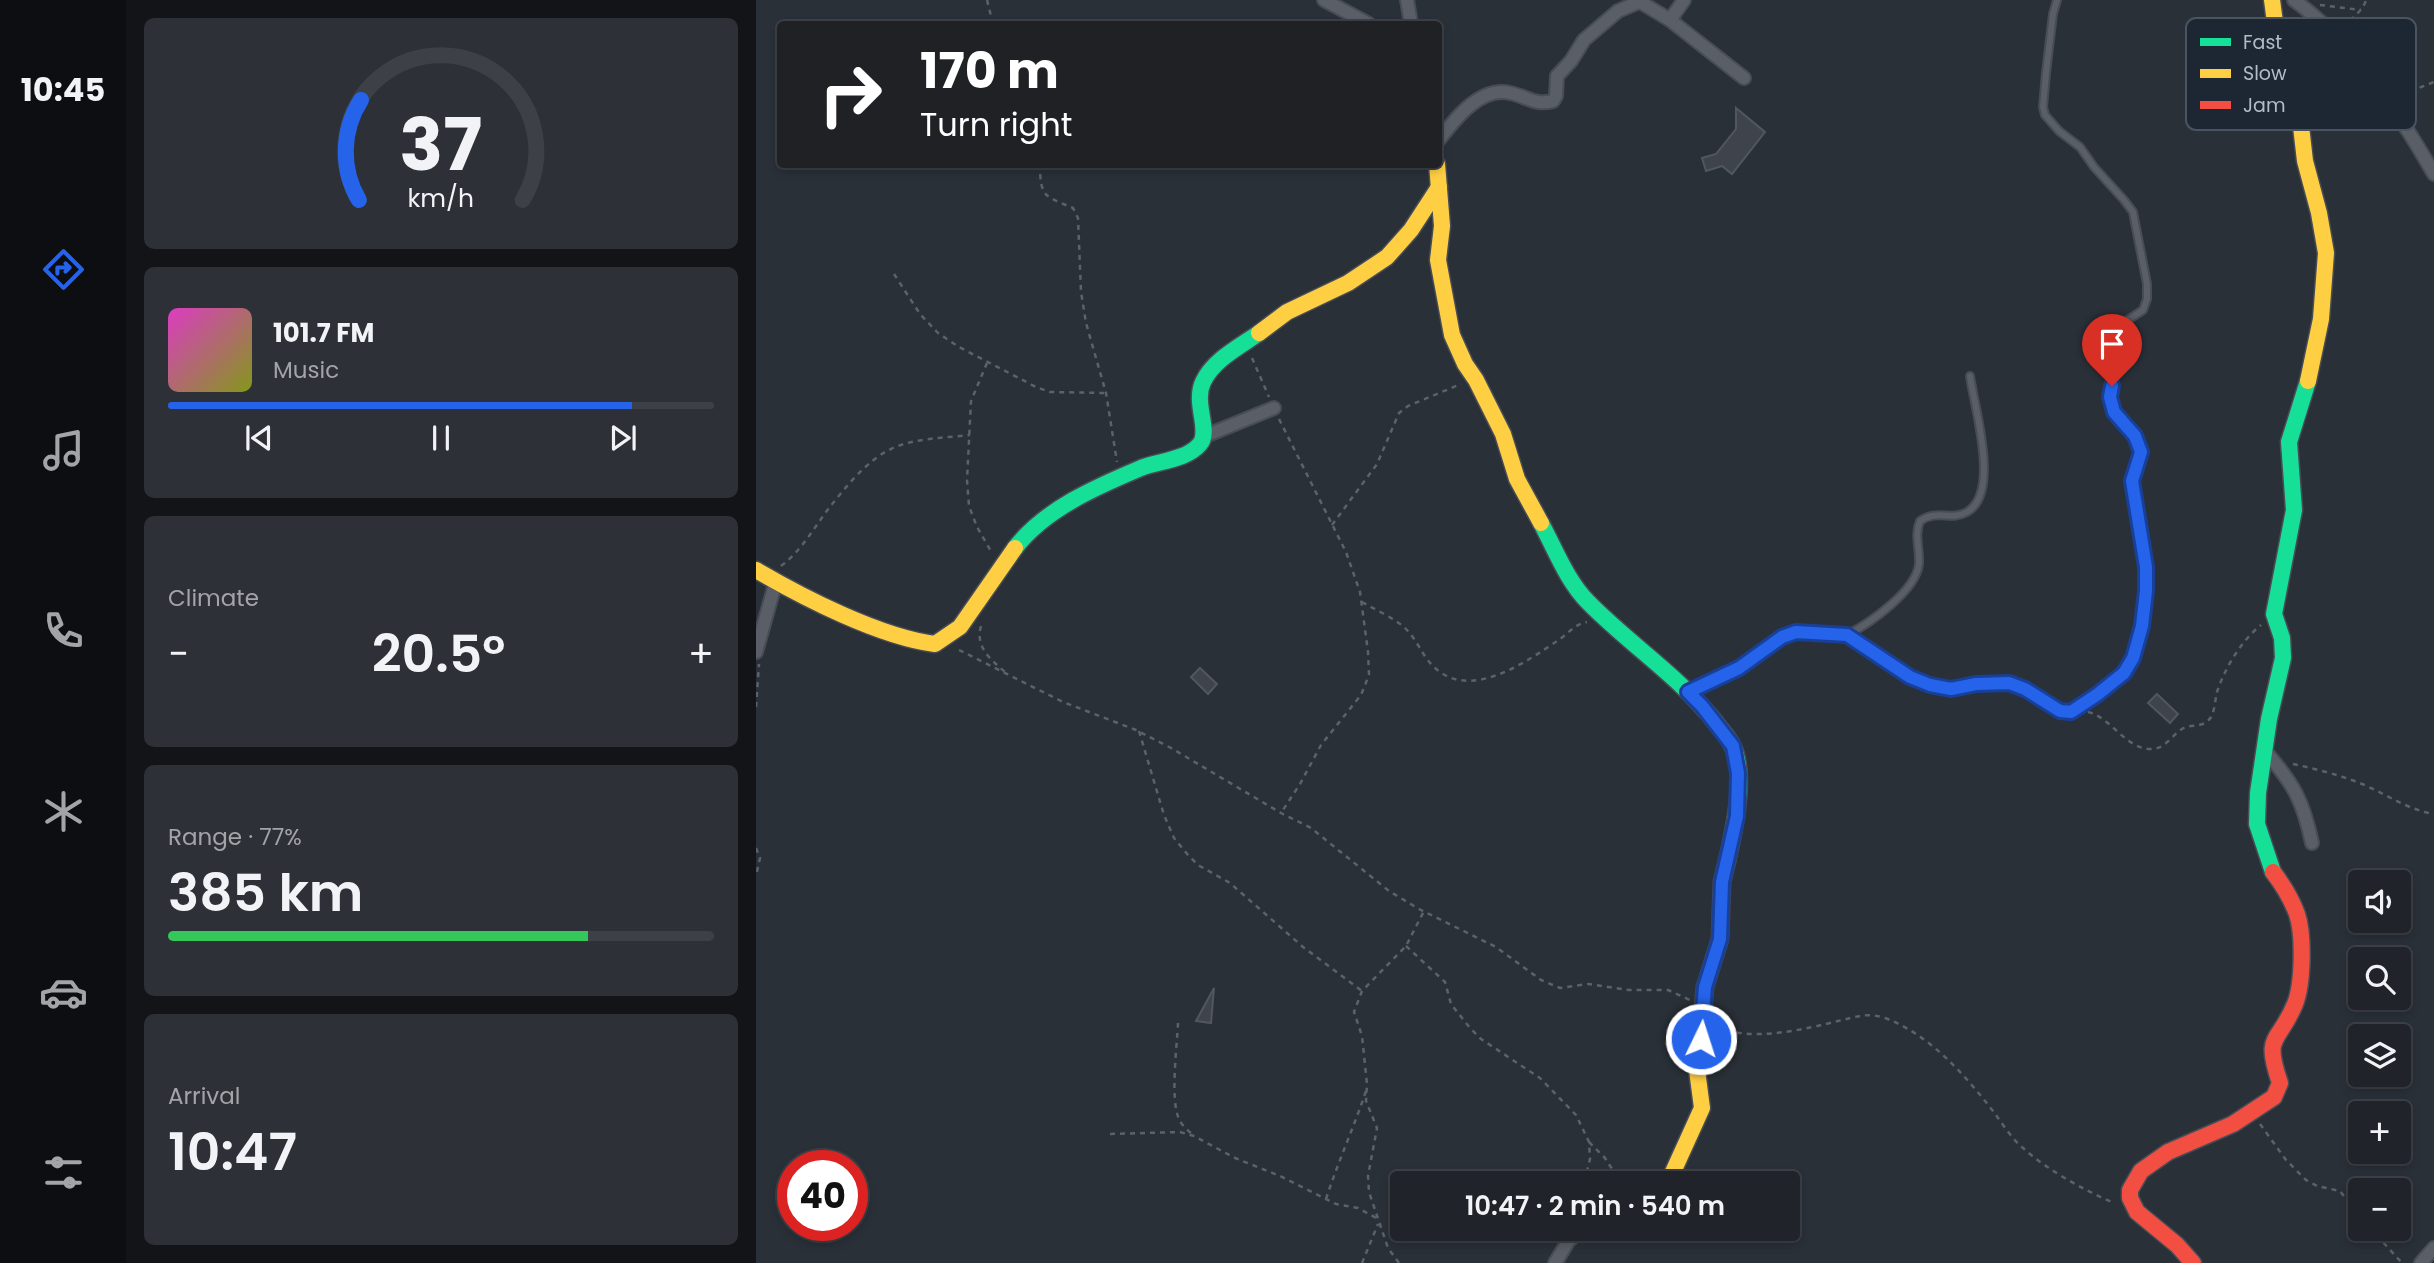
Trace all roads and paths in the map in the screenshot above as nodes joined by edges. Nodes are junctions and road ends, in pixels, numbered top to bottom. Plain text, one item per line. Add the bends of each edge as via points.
1 (987, 0) edge
2 (1324, 0) edge
3 (1407, 0) edge
4 (1684, 0) edge
5 (2057, 0) edge
6 (2272, 0) edge
7 (2366, 0) edge
8 (1638, 1) edge
9 (2298, 3) edge
10 (2361, 10) junction
11 (2274, 18) edge
12 (2318, 18) edge
13 (2353, 18) edge
14 (1670, 20) junction
15 (992, 21) edge
16 (1363, 21) edge
17 (1410, 21) edge
18 (1744, 78) dead end
19 (2434, 82) edge
20 (2416, 89) edge
21 (2301, 130) edge
22 (2407, 130) edge
23 (1442, 136) edge
24 (1041, 168) edge
25 (1437, 168) edge
26 (2434, 174) edge
27 (1439, 187) junction
28 (894, 274) dead end
29 (1244, 343) junction
30 (987, 363) junction
31 (1970, 376) dead end
32 (1476, 380) junction
33 (1106, 393) junction
34 (1274, 408) junction
35 (970, 435) junction
36 (1205, 436) junction
37 (1119, 479) junction
38 (1332, 525) junction
39 (1012, 552) junction
40 (766, 576) edge
41 (1362, 602) junction
42 (2274, 614) junction
43 (984, 618) dead end
44 (1607, 620) junction
45 (1847, 635) junction
46 (945, 639) junction
47 (757, 649) edge
48 (1007, 674) junction
49 (1688, 692) junction
50 (756, 707) edge
51 (2071, 712) junction
52 (1139, 731) junction
53 (2268, 755) junction
54 (1281, 813) junction
55 (2434, 814) edge
56 (2312, 843) dead end
57 (756, 848) edge
58 (756, 876) edge
59 (1424, 911) junction
60 (1406, 946) junction
61 (1362, 992) junction
62 (1703, 1013) junction
63 (1178, 1023) dead end
64 (1367, 1089) junction
65 (2253, 1112) junction
66 (1110, 1135) dead end
67 (1194, 1136) junction
68 (1589, 1142) junction
69 (1587, 1171) edge
70 (1614, 1171) edge
71 (1673, 1171) edge
72 (1326, 1199) junction
73 (2348, 1201) edge
74 (2137, 1212) junction
75 (1378, 1220) junction
76 (1568, 1241) edge
77 (2382, 1241) edge
78 (2434, 1248) edge
79 (1362, 1263) edge
80 (1399, 1263) edge
81 (1555, 1263) edge
82 (2193, 1263) edge
83 (2402, 1263) edge
84 (2421, 1263) edge

1 - 15 path
2 - 16 street
3 - 17 street
4 - 14 street
5 - 51 lane via 2045,115 2080,147 2133,212 2147,284 2143,310 2110,332 2108,340 2116,371 2111,405 2135,436 2141,452 2132,481 2147,578 2142,626 2124,673
6 - 11 street
7 - 10 path
8 - 14 street
8 - 23 street via 1618,11 1584,40 1557,76 1553,101 1539,103 1508,92 1481,98
9 - 10 path
9 - 12 street
10 - 13 path
14 - 18 street
19 - 20 path
21 - 42 street via 2326,253 2321,318 2303,403 2289,442 2294,510
22 - 26 street
24 - 33 path via 1046,197 1076,212 1086,323
25 - 27 street
27 - 29 street via 1387,257 1348,283 1287,312
27 - 32 street via 1442,226 1438,260 1443,294 1452,335
28 - 30 path via 938,333
29 - 34 path
29 - 36 street via 1215,364 1203,381 1198,396
30 - 33 path via 1050,392
30 - 35 path via 971,401
31 - 45 lane via 1984,458 1981,496 1966,513 1936,514 1920,521 1916,529 1919,565 1913,579 1865,626
32 - 38 path via 1399,413 1377,464
32 - 44 street via 1503,433 1517,479 1547,535 1586,600
33 - 37 path
34 - 36 street
34 - 38 path
35 - 39 path via 969,506 992,553
35 - 40 path via 908,443 876,458 807,541
36 - 37 street via 1189,453
37 - 39 street via 1057,509
38 - 41 path
39 - 46 street via 960,627
40 - 46 street via 867,625 927,643
40 - 47 street
41 - 44 path via 1408,630 1432,667 1465,682 1511,670 1578,624
41 - 54 path via 1369,675 1361,695 1321,745
42 - 51 path via 2253,631 2237,653 2217,690 2211,717 2204,724 2182,729 2162,747 2142,747 2100,716
42 - 53 street via 2283,638 2283,658
43 - 48 path via 979,635 982,648
44 - 49 street
45 - 49 lane via 1796,632 1739,668
45 - 51 lane via 1930,685 1951,689 2009,683 2060,711
46 - 48 path via 962,653
47 - 50 path
48 - 52 path via 1063,702
49 - 62 street via 1733,746 1738,773 1737,816 1722,882 1720,939 1705,987
52 - 54 path
52 - 61 path via 1164,815 1188,855 1230,883
53 - 55 path via 2351,780
53 - 56 street via 2298,795
53 - 65 street via 2258,793 2257,824 2273,872 2298,917 2300,980 2295,1004 2272,1043 2278,1090
54 - 59 path via 1311,828 1389,891
57 - 58 path via 760,858
59 - 60 path
59 - 62 path via 1496,947 1541,980 1560,988 1588,984 1668,990
60 - 61 path
60 - 68 path via 1445,982 1451,1004 1481,1039 1557,1093 1576,1115
61 - 64 path via 1354,1012 1362,1036
62 - 71 street via 1697,1070 1702,1108
62 - 74 path via 1727,1031 1739,1033 1799,1029 1858,1015 1894,1022 1951,1061 2022,1148 2071,1181
63 - 67 path via 1176,1108
64 - 72 path
64 - 75 path via 1366,1101 1377,1128 1368,1176
65 - 73 path via 2297,1172 2317,1186 2340,1191
65 - 74 street via 2168,1152 2141,1171 2130,1190
66 - 67 path via 1172,1132
67 - 72 path
68 - 69 path
68 - 70 path
72 - 75 path via 1358,1208
74 - 82 street
75 - 79 path
75 - 80 path
76 - 81 street
77 - 83 path
78 - 84 street

